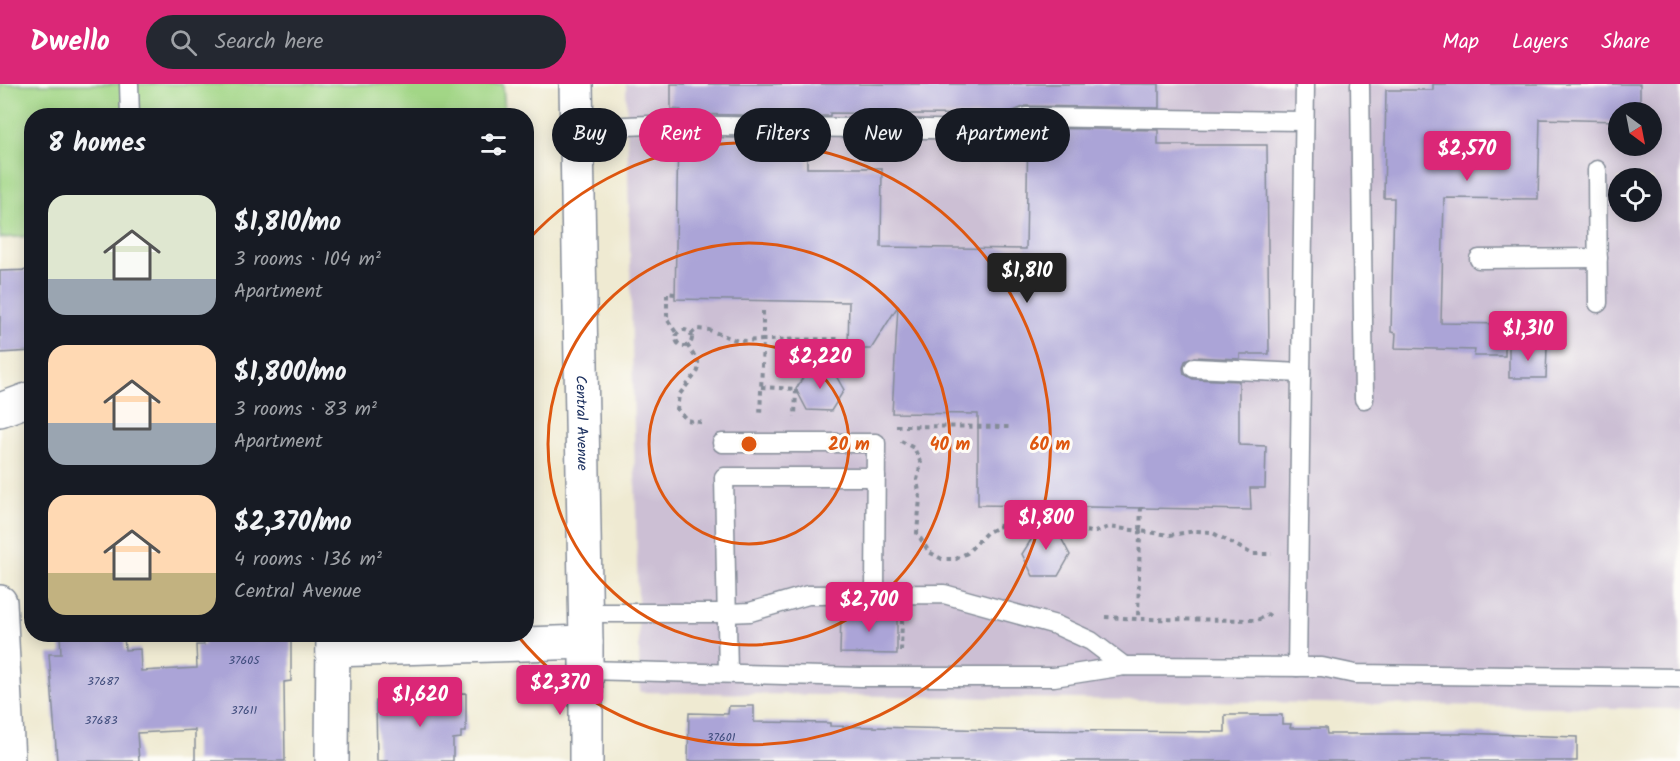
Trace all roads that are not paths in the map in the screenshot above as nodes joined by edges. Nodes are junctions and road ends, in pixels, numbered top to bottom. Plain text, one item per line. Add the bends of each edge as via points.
1 (129, 84) edge
2 (576, 84) edge
3 (1305, 84) edge
4 (1360, 84) edge
5 (130, 108) edge
6 (577, 108) edge
7 (1304, 122) junction
8 (627, 126) edge
9 (579, 162) edge
10 (1597, 170) dead end
11 (1598, 258) junction
12 (1479, 259) dead end
13 (1598, 303) dead end
14 (1194, 368) dead end
15 (1301, 373) junction
16 (1364, 399) dead end
17 (24, 401) edge
18 (0, 410) edge
19 (722, 443) dead end
20 (876, 477) junction
21 (875, 594) junction
22 (0, 602) edge
23 (728, 613) junction
24 (333, 642) edge
25 (586, 642) junction
26 (1124, 666) junction
27 (1297, 667) junction
28 (728, 674) junction
29 (1680, 678) edge
30 (8, 761) edge
31 (332, 761) edge
32 (586, 761) edge

1 - 5 lane
2 - 6 main road, Central Avenue
3 - 7 lane
4 - 16 lane
7 - 8 lane via 1026,117 997,130
7 - 15 lane
9 - 25 main road, Central Avenue
10 - 11 lane
11 - 12 lane
11 - 13 lane
14 - 15 lane
15 - 27 lane
17 - 18 main road
19 - 20 lane via 876,443
20 - 21 lane
20 - 23 lane via 724,477
21 - 23 lane via 808,595 750,612
21 - 26 lane via 944,594 1056,625 1090,640
22 - 30 main road
23 - 25 lane
23 - 28 lane
24 - 25 main road
24 - 31 main road
25 - 28 lane
25 - 32 main road, Central Avenue
26 - 27 lane
26 - 28 lane via 1054,676
27 - 29 lane via 1355,674

